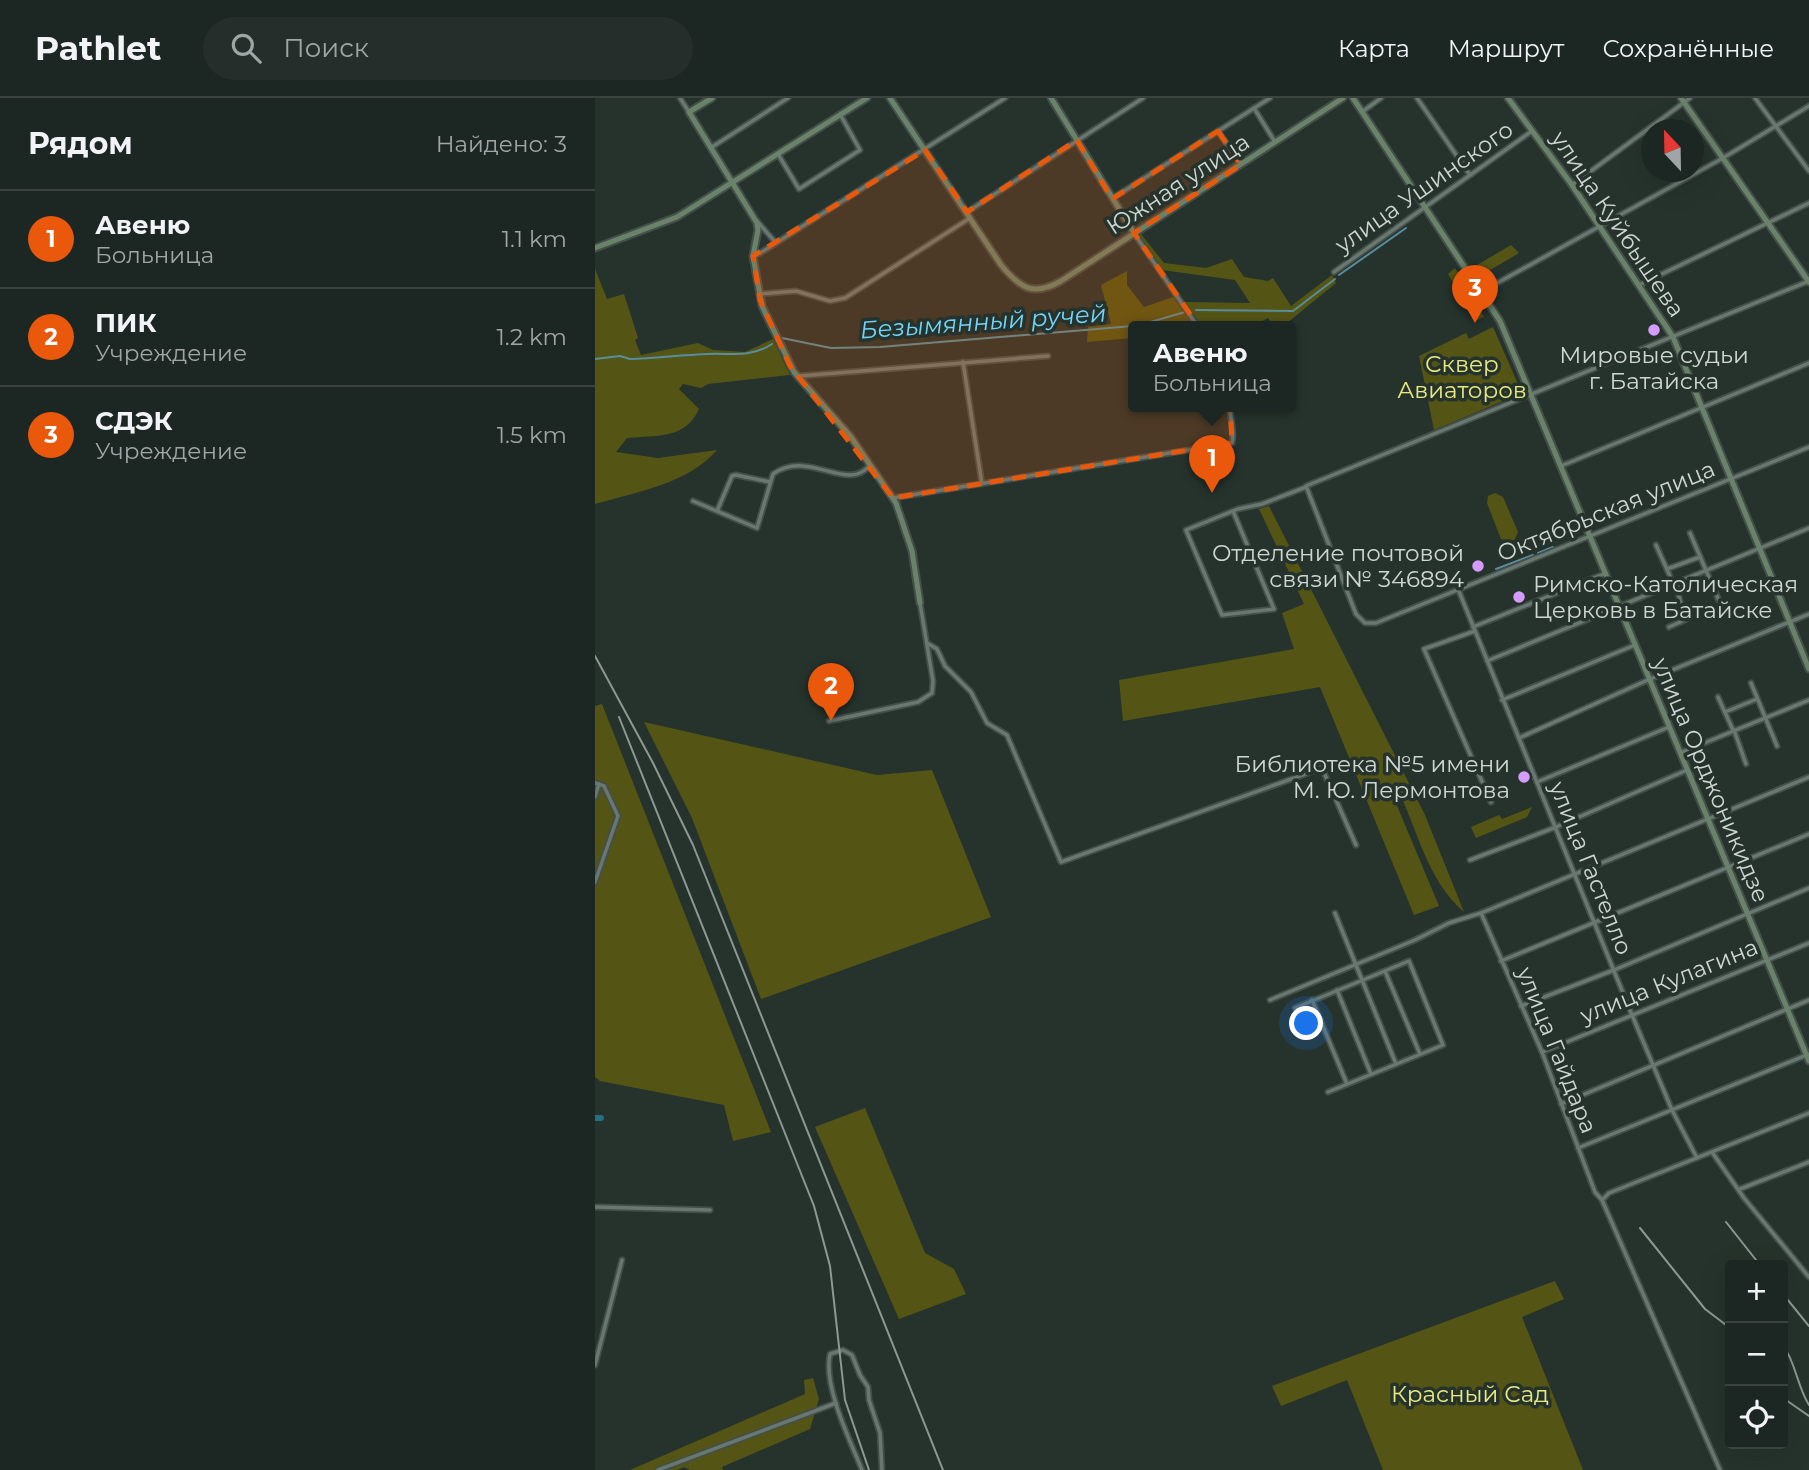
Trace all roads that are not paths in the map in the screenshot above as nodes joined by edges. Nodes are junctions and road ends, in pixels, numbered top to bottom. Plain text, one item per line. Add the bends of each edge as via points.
1 (680, 98) edge
2 (712, 98) edge
3 (788, 98) edge
4 (867, 98) edge
5 (890, 98) edge
6 (1005, 98) edge
7 (1051, 98) edge
8 (1143, 98) edge
9 (1271, 98) edge
10 (1343, 98) edge
11 (1353, 98) edge
12 (1381, 98) edge
13 (1417, 98) edge
14 (1508, 98) edge
15 (1755, 98) edge
16 (1685, 99) edge
17 (1809, 106) edge
18 (1254, 108) junction
19 (1361, 111) junction
20 (689, 112) junction
21 (840, 114) junction
22 (1776, 126) junction
23 (1218, 131) junction
24 (1533, 131) junction
25 (1077, 140) junction
26 (1276, 142) junction
27 (712, 147) junction
28 (925, 150) junction
29 (778, 154) junction
30 (1723, 158) junction
31 (1241, 165) junction
32 (1809, 171) edge
33 (1470, 175) junction
34 (733, 182) junction
35 (1572, 184) junction
36 (1111, 199) junction
37 (1809, 202) edge
38 (1424, 208) junction
39 (968, 215) junction
40 (756, 219) junction
41 (1769, 222) junction
42 (1600, 226) junction
43 (1134, 233) junction
44 (776, 243) junction
45 (595, 248) edge
46 (753, 256) junction
47 (1334, 272) dead end
48 (1809, 282) edge
49 (1639, 285) junction
50 (1481, 292) junction
51 (758, 294) junction
52 (1194, 321) edge
53 (1673, 337) junction
54 (1048, 356) dead end
55 (963, 362) junction
56 (1809, 363) edge
57 (796, 376) junction
58 (1531, 395) junction
59 (1702, 407) junction
60 (1230, 412) edge
61 (1809, 447) edge
62 (870, 465) junction
63 (1562, 466) junction
64 (1732, 479) junction
65 (771, 482) junction
66 (982, 484) junction
67 (1306, 486) junction
68 (893, 498) junction
69 (693, 501) dead end
70 (1233, 510) junction
71 (717, 511) junction
72 (1809, 528) edge
73 (1690, 533) dead end
74 (1591, 536) junction
75 (1656, 545) dead end
76 (1760, 549) junction
77 (1700, 557) junction
78 (1667, 569) junction
79 (1706, 572) junction
80 (1606, 573) junction
81 (1675, 584) junction
82 (1458, 589) junction
83 (920, 603) joint
84 (1620, 607) junction
85 (1723, 610) dead end
86 (1809, 614) edge
87 (1790, 622) junction
88 (1669, 627) dead end
89 (1474, 629) junction
90 (927, 643) junction
91 (1635, 645) junction
92 (1487, 661) junction
93 (1809, 669) edge
94 (1650, 679) junction
95 (1751, 683) dead end
96 (1719, 697) dead end
97 (1758, 699) junction
98 (1502, 700) junction
99 (1809, 700) edge
100 (1725, 712) junction
101 (1765, 717) junction
102 (829, 722) dead end
103 (1669, 727) junction
104 (1734, 730) junction
105 (1519, 738) junction
106 (1777, 747) dead end
107 (1680, 753) junction
108 (1746, 764) dead end
109 (1687, 770) junction
110 (1809, 778) edge
111 (1537, 782) junction
112 (599, 784) edge
113 (595, 797) edge
114 (1491, 802) dead end
115 (1707, 818) junction
116 (1556, 827) junction
117 (1809, 834) edge
118 (1356, 845) dead end
119 (1470, 860) dead end
120 (1728, 867) junction
121 (1575, 873) junction
122 (595, 882) edge
123 (1809, 888) edge
124 (1335, 913) dead end
125 (1481, 913) junction
126 (1748, 913) junction
127 (1595, 925) junction
128 (1809, 943) edge
129 (1766, 959) junction
130 (1501, 961) junction
131 (1355, 965) junction
132 (1614, 970) junction
133 (1385, 971) junction
134 (1361, 980) junction
135 (1337, 990) junction
136 (1270, 1000) dead end
137 (1312, 1000) junction
138 (1809, 1000) edge
139 (1521, 1006) junction
140 (1295, 1008) dead end
141 (1787, 1008) junction
142 (1632, 1015) junction
143 (1542, 1052) junction
144 (1420, 1054) junction
145 (1808, 1057) edge
146 (1396, 1064) junction
147 (1653, 1065) junction
148 (1371, 1074) junction
149 (1346, 1084) junction
150 (1328, 1092) dead end
151 (1561, 1104) junction
152 (1672, 1110) junction
153 (1809, 1113) edge
154 (1577, 1148) junction
155 (1712, 1152) junction
156 (1697, 1158) junction
157 (1809, 1162) edge
158 (1740, 1189) junction
159 (1602, 1200) junction
160 (595, 1207) edge
161 (710, 1210) dead end
162 (622, 1260) dead end
163 (1809, 1277) edge
164 (595, 1364) edge
165 (836, 1403) junction
166 (658, 1470) edge
167 (862, 1470) edge
168 (882, 1470) edge
169 (1720, 1470) edge

1 - 20 street
2 - 20 street
3 - 27 street
4 - 21 street
5 - 28 street
6 - 28 street
7 - 25 street
8 - 25 street
9 - 18 street
10 - 26 street, Южная улица
11 - 19 street, улица Орджоникидзе
12 - 19 street
13 - 33 street
14 - 24 street, улица Куйбышева
15 - 22 street
16 - 30 street
16 - 35 street
17 - 22 street
18 - 23 street
18 - 26 street
19 - 38 street, улица Орджоникидзе
20 - 27 street
21 - 29 street
21 - 29 street via 860,150 799,189
22 - 30 street
22 - 32 street
23 - 31 street
23 - 36 street
24 - 33 street, улица Ушинского
24 - 35 street, улица Куйбышева
25 - 36 street
25 - 39 street
26 - 31 street, Южная улица
27 - 34 street
28 - 39 street
28 - 44 street
29 - 34 street
30 - 41 street
30 - 42 street
31 - 43 street, Южная улица
33 - 38 street, улица Ушинского
34 - 40 street
34 - 45 street via 668,221
35 - 42 street, улица Куйбышева
36 - 43 street
37 - 41 street
38 - 47 street, улица Ушинского
38 - 50 street, улица Орджоникидзе
39 - 43 street, Южная улица via 1009,274 1030,289 1052,286
39 - 51 street via 845,298 830,301 796,291
40 - 44 street
40 - 46 street
41 - 48 street
41 - 49 street
42 - 49 street, улица Куйбышева
42 - 50 street
43 - 52 street
44 - 46 street
46 - 51 street
48 - 53 street
49 - 53 street, улица Куйбышева
50 - 58 street, улица Орджоникидзе via 1500,321
51 - 57 street
53 - 58 street
53 - 59 street, улица Куйбышева
54 - 55 street
55 - 57 street
55 - 66 street
56 - 59 street
57 - 62 street
58 - 63 street, улица Орджоникидзе
58 - 67 street
59 - 63 street
59 - 64 street, улица Куйбышева
60 - 66 street via 1232,443
61 - 64 street, Октябрьская улица
62 - 65 street via 851,476 807,464 777,470
62 - 68 street
63 - 74 street, улица Орджоникидзе
64 - 74 street, Октябрьская улица
64 - 76 street, улица Куйбышева
65 - 71 street via 732,477
65 - 71 street via 757,528
66 - 68 street
67 - 70 street
67 - 82 street, Октябрьская улица via 1356,614 1365,623 1377,623
68 - 83 street via 912,551
69 - 71 street
70 - 70 street via 1275,608 1274,610 1222,615 1186,530
72 - 76 street
73 - 77 street
74 - 80 street, улица Орджоникидзе
74 - 82 street, Октябрьская улица
75 - 78 street
76 - 79 street
76 - 87 street, улица Куйбышева
77 - 78 street
77 - 79 street
78 - 81 street
79 - 81 street
79 - 85 street
80 - 84 street, улица Орджоникидзе
80 - 89 street
81 - 84 street
81 - 88 street via 1687,618
82 - 89 street, улица Гастелло
83 - 90 street
84 - 91 street, улица Орджоникидзе
84 - 92 street
86 - 87 street
87 - 93 street, улица Куйбышева
87 - 94 street
89 - 92 street, улица Гастелло
89 - 114 street via 1425,649
90 - 102 street via 934,688 924,700
90 - 118 street via 971,692 988,723 1007,735 1061,862 1322,768
91 - 94 street, улица Орджоникидзе
91 - 98 street
92 - 98 street, улица Гастелло
94 - 103 street, улица Орджоникидзе
94 - 105 street
95 - 97 street
96 - 100 street
97 - 100 street
97 - 101 street
98 - 105 street, улица Гастелло
99 - 101 street
100 - 104 street
101 - 104 street
101 - 106 street
103 - 107 street, улица Орджоникидзе
103 - 111 street
104 - 107 street
104 - 108 street
105 - 111 street, улица Гастелло
107 - 109 street, улица Орджоникидзе
109 - 115 street, улица Орджоникидзе
109 - 116 street
110 - 115 street
111 - 116 street, улица Гастелло
112 - 113 street
112 - 122 street via 618,816
115 - 120 street, улица Орджоникидзе
115 - 121 street
116 - 119 street
116 - 121 street, улица Гастелло
117 - 120 street
120 - 126 street, улица Орджоникидзе
120 - 127 street
121 - 125 street
121 - 127 street, улица Гастелло
123 - 126 street
124 - 131 street
125 - 130 street, улица Гайдара
125 - 131 street
126 - 129 street, улица Орджоникидзе
126 - 132 street
127 - 130 street
127 - 132 street, улица Гастелло
128 - 129 street, улица Кулагина
129 - 141 street, улица Орджоникидзе
129 - 142 street, улица Кулагина
130 - 139 street, улица Гайдара
131 - 134 street
131 - 136 street
132 - 139 street
132 - 142 street, улица Гастелло
133 - 134 street
133 - 144 street
133 - 144 street via 1409,961 1443,1045
134 - 135 street
134 - 146 street
135 - 137 street
135 - 148 street
137 - 140 street
137 - 149 street
138 - 141 street
139 - 143 street, улица Гайдара
141 - 145 street, улица Орджоникидзе
141 - 147 street
142 - 143 street, улица Кулагина
142 - 147 street, улица Гастелло
143 - 151 street, улица Гайдара
144 - 146 street
145 - 152 street
146 - 148 street
147 - 151 street
147 - 152 street, улица Гастелло
148 - 149 street
149 - 150 street
151 - 154 street, улица Гайдара
152 - 154 street
152 - 156 street, улица Гастелло
153 - 155 street
154 - 159 street, улица Гайдара
155 - 156 street
155 - 158 street
156 - 159 street via 1609,1193
157 - 158 street
158 - 163 street
159 - 169 street, улица Гайдара
160 - 161 street
162 - 164 street
165 - 166 street
165 - 167 street
165 - 168 street via 828,1362 830,1354 843,1350 852,1355 868,1387 880,1433

